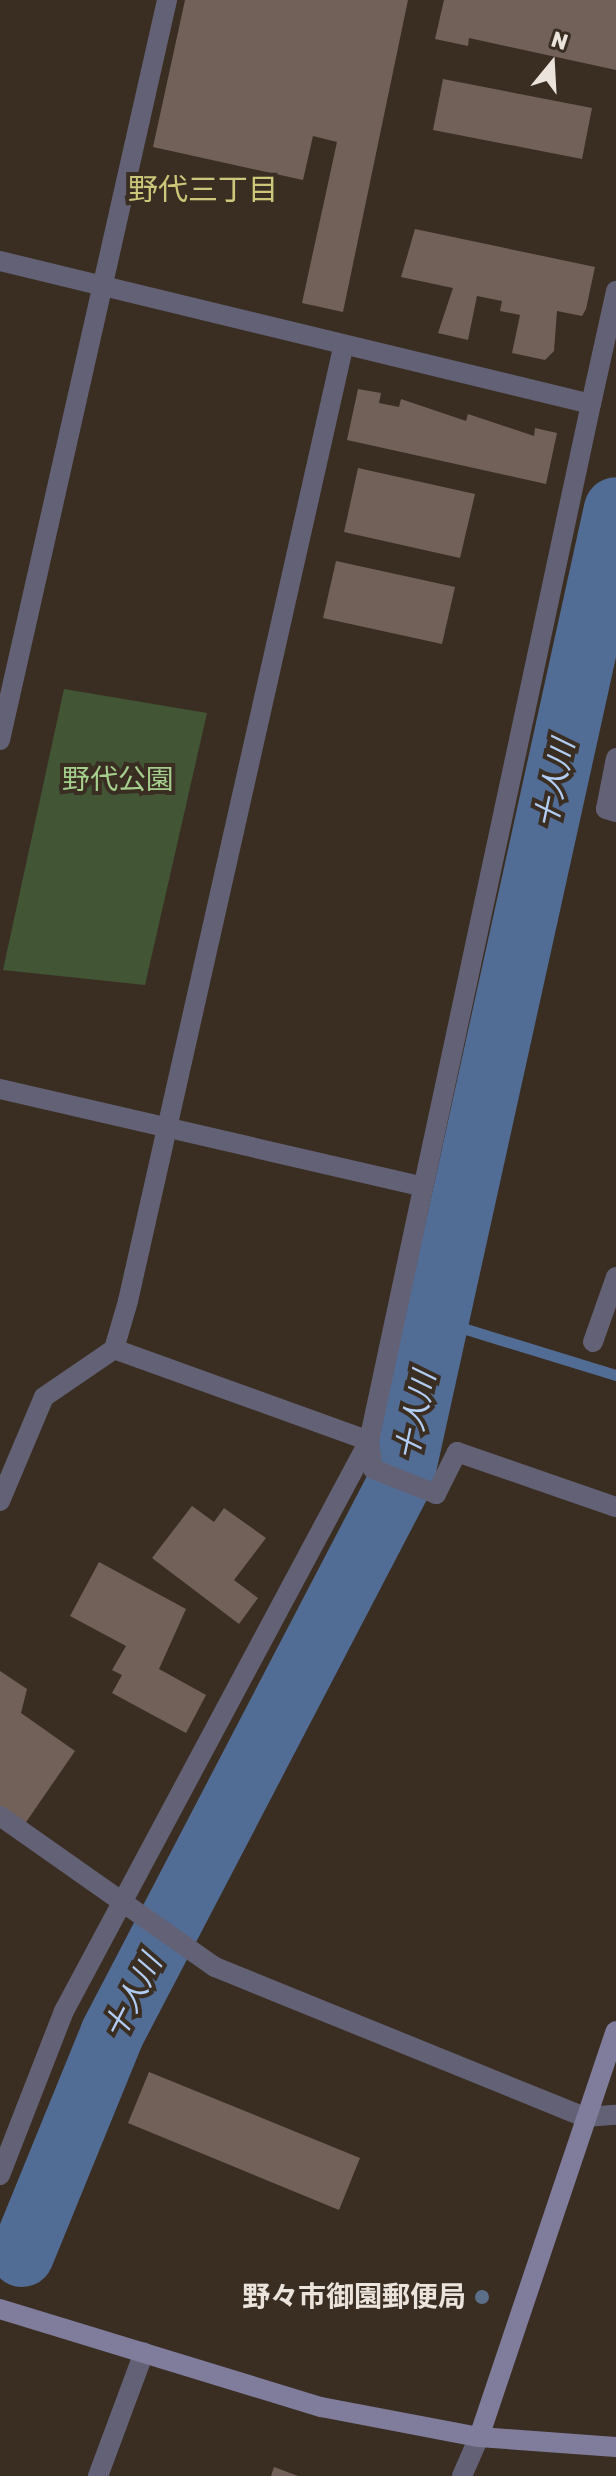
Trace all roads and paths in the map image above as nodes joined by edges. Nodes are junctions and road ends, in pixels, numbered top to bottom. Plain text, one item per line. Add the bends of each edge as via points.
1 (167, 0) edge
2 (0, 261) edge
3 (103, 286) junction
4 (616, 291) edge
5 (343, 348) junction
6 (591, 404) junction
7 (0, 740) edge
8 (616, 758) edge
9 (616, 812) edge
10 (0, 1089) edge
11 (168, 1128) junction
12 (420, 1186) junction
13 (616, 1277) edge
14 (593, 1342) dead end
15 (114, 1349) junction
16 (369, 1441) junction
17 (0, 1501) edge
18 (616, 1507) edge
19 (0, 1816) edge
20 (129, 1910) junction
21 (616, 2031) edge
22 (616, 2115) edge
23 (585, 2117) junction
24 (0, 2175) edge
25 (0, 2309) edge
26 (144, 2352) junction
27 (479, 2437) junction
28 (616, 2447) edge
29 (98, 2476) edge
30 (462, 2476) edge

1 - 3 street
2 - 3 street
3 - 5 street
3 - 7 street
4 - 6 street
5 - 6 street
5 - 11 street
6 - 12 street
8 - 9 street via 606,809
10 - 11 street
11 - 12 street
11 - 15 street
12 - 16 street
13 - 14 street
15 - 16 street
15 - 17 street via 44,1397
16 - 18 street via 373,1469 436,1494 457,1452
16 - 20 street
19 - 20 street
20 - 23 street via 188,1944 215,1967
20 - 24 street via 64,2011
21 - 23 street
22 - 23 street
23 - 27 street
25 - 26 street
26 - 27 street via 321,2407
26 - 29 street
27 - 28 street
27 - 30 street

